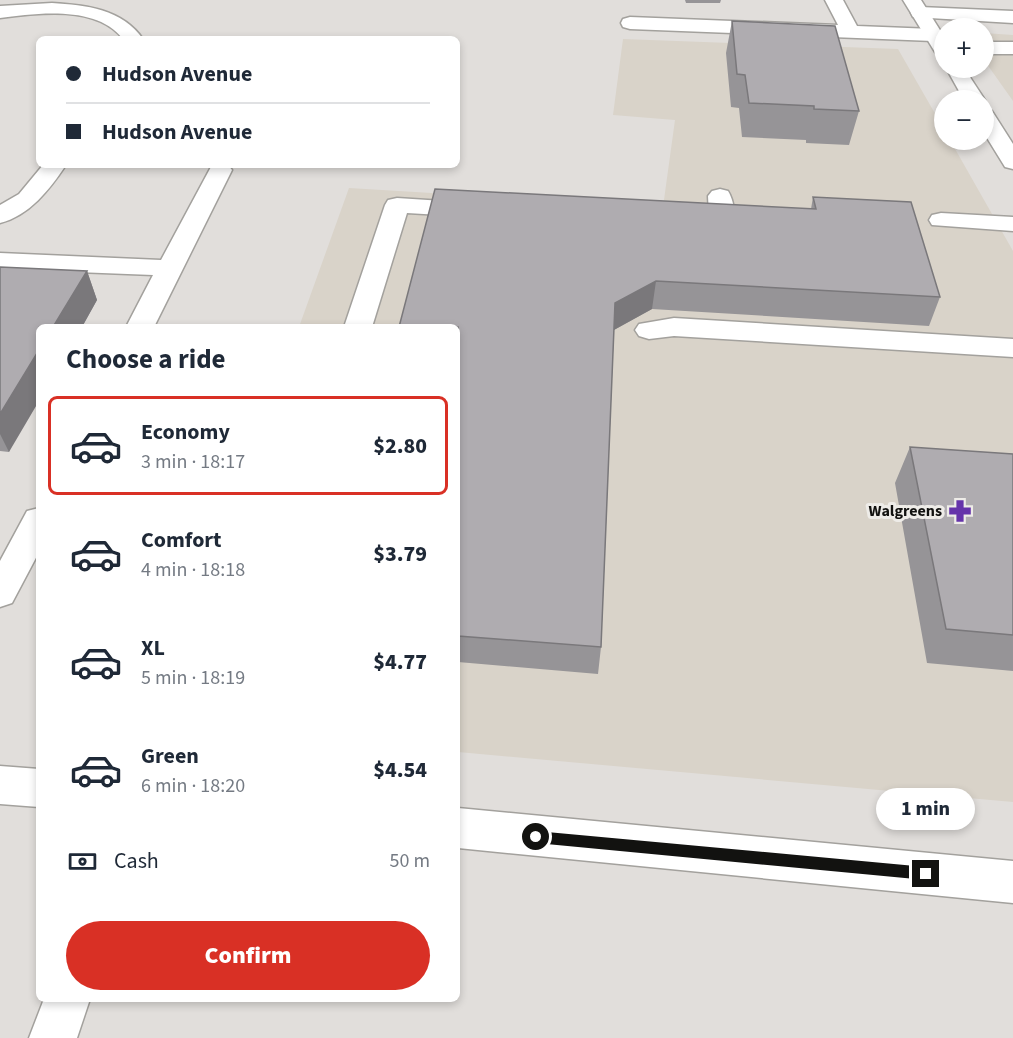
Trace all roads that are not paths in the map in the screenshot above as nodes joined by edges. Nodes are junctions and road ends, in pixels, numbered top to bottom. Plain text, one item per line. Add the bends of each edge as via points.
1 (834, 0) edge
2 (916, 6) edge
3 (0, 12) edge
4 (1013, 17) edge
5 (630, 23) dead end
6 (850, 32) junction
7 (934, 35) edge
8 (131, 36) edge
9 (934, 45) edge
10 (994, 48) edge
11 (1013, 48) edge
12 (994, 132) edge
13 (1013, 162) edge
14 (53, 168) edge
15 (220, 170) dead end
16 (720, 196) dead end
17 (501, 212) edge
18 (0, 216) edge
19 (941, 220) dead end
20 (675, 222) edge
21 (1013, 224) edge
22 (0, 261) edge
23 (170, 268) junction
24 (142, 324) edge
25 (359, 324) edge
26 (649, 330) dead end
27 (1013, 348) edge
28 (36, 526) edge
29 (0, 593) edge
30 (0, 785) edge
31 (36, 788) edge
32 (460, 828) edge
33 (1013, 882) edge
34 (66, 1002) edge
35 (53, 1038) edge

1 - 6 main road
2 - 4 main road
2 - 7 main road
3 - 8 main road via 85,12 124,27
5 - 6 main road
6 - 9 main road
10 - 11 main road
12 - 13 main road
14 - 18 main road via 27,199
15 - 23 main road
16 - 20 main road via 722,224
17 - 25 main road via 397,205
19 - 21 main road
22 - 23 main road
23 - 24 main road
26 - 27 main road via 674,327
28 - 29 main road
30 - 31 main road
32 - 33 main road
34 - 35 main road

